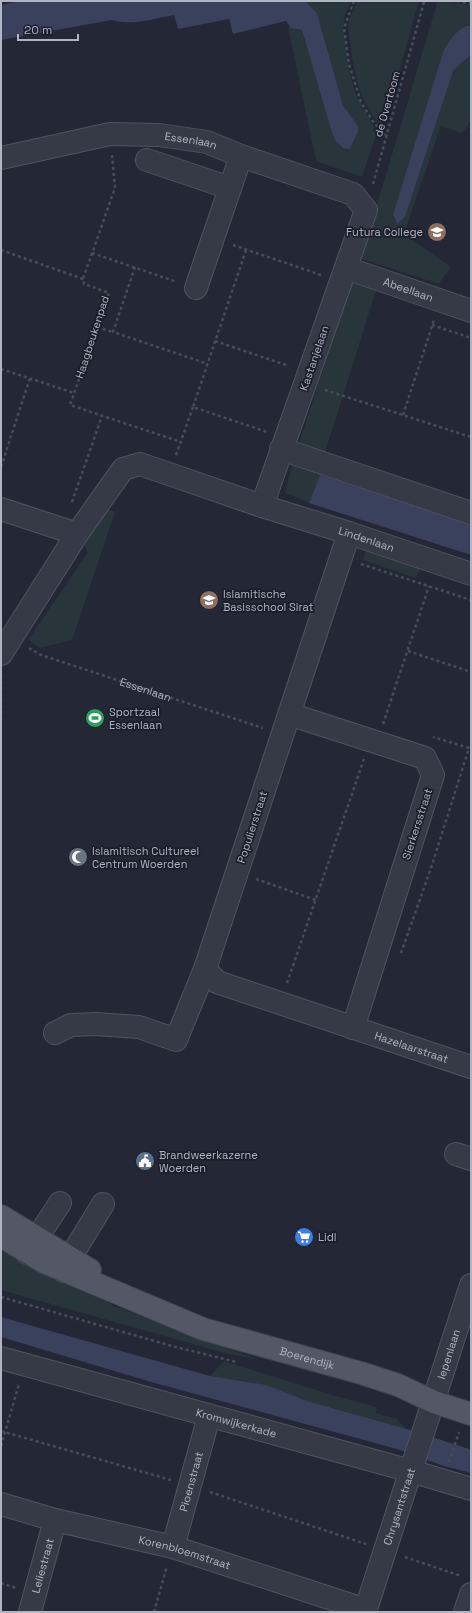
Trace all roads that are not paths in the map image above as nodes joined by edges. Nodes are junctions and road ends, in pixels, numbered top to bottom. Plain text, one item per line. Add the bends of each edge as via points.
1 (241, 156) junction
2 (1, 158) edge
3 (147, 160) dead end
4 (230, 188) junction
5 (366, 210) joint
6 (343, 275) junction
7 (196, 288) road end
8 (471, 311) edge
9 (283, 444) junction
10 (262, 506) junction
11 (1, 509) edge
12 (471, 513) edge
13 (70, 532) junction
14 (349, 533) junction
15 (471, 574) edge
16 (5, 649) edge
17 (289, 714) junction
18 (205, 969) junction
19 (352, 1028) junction
20 (54, 1033) dead end
21 (471, 1067) edge
22 (60, 1203) dead end
23 (103, 1204) dead end
24 (1, 1216) edge
25 (1, 1236) edge
26 (32, 1245) junction
27 (67, 1264) junction
28 (471, 1285) edge
29 (1, 1358) edge
30 (434, 1402) junction
31 (471, 1414) edge
32 (209, 1416) junction
33 (413, 1466) junction
34 (471, 1489) edge
35 (1, 1504) edge
36 (55, 1520) junction
37 (173, 1547) junction
38 (468, 1585) edge
39 (365, 1611) edge
40 (30, 1612) edge
41 (465, 1612) edge

1 - 2 street, Essenlaan via 207,142 159,135 110,134
1 - 4 street
1 - 5 street, Essenlaan via 353,194
3 - 4 street
4 - 7 street
5 - 6 street, Kastanjelaan
6 - 8 street, Abeellaan
6 - 9 street, Kastanjelaan
9 - 10 street, Kastanjelaan
9 - 12 street
10 - 13 street via 140,464 123,469
10 - 14 street, Lindenlaan
11 - 13 street
13 - 16 street
14 - 15 street, Lindenlaan
14 - 17 street, Populierstraat
17 - 18 street, Populierstraat
17 - 19 street, Sierkersstraat via 425,758 433,775
18 - 19 street via 217,982
18 - 20 street, Populierstraat via 176,1040 139,1027 102,1024 71,1025
19 - 21 street, Hazelaarstraat
22 - 26 street
23 - 27 street
24 - 26 main road, Boerendijk
25 - 26 main road, Boerendijk
26 - 27 main road, Boerendijk
27 - 30 main road, Boerendijk via 143,1303 203,1329 361,1373 398,1385
28 - 30 street, Iepenlaan
29 - 32 street, Kromwijkerkade
30 - 31 main road, Boerendijk
30 - 33 street, Chrysantstraat
32 - 33 street, Kromwijkerkade
32 - 37 street, Pioenstraat
33 - 34 street, Kromwijkerkade
33 - 39 street, Chrysantstraat
35 - 36 street, Korenbloemstraat
36 - 37 street, Korenbloemstraat
36 - 40 street, Leliestraat
37 - 39 street, Korenbloemstraat
38 - 41 street

